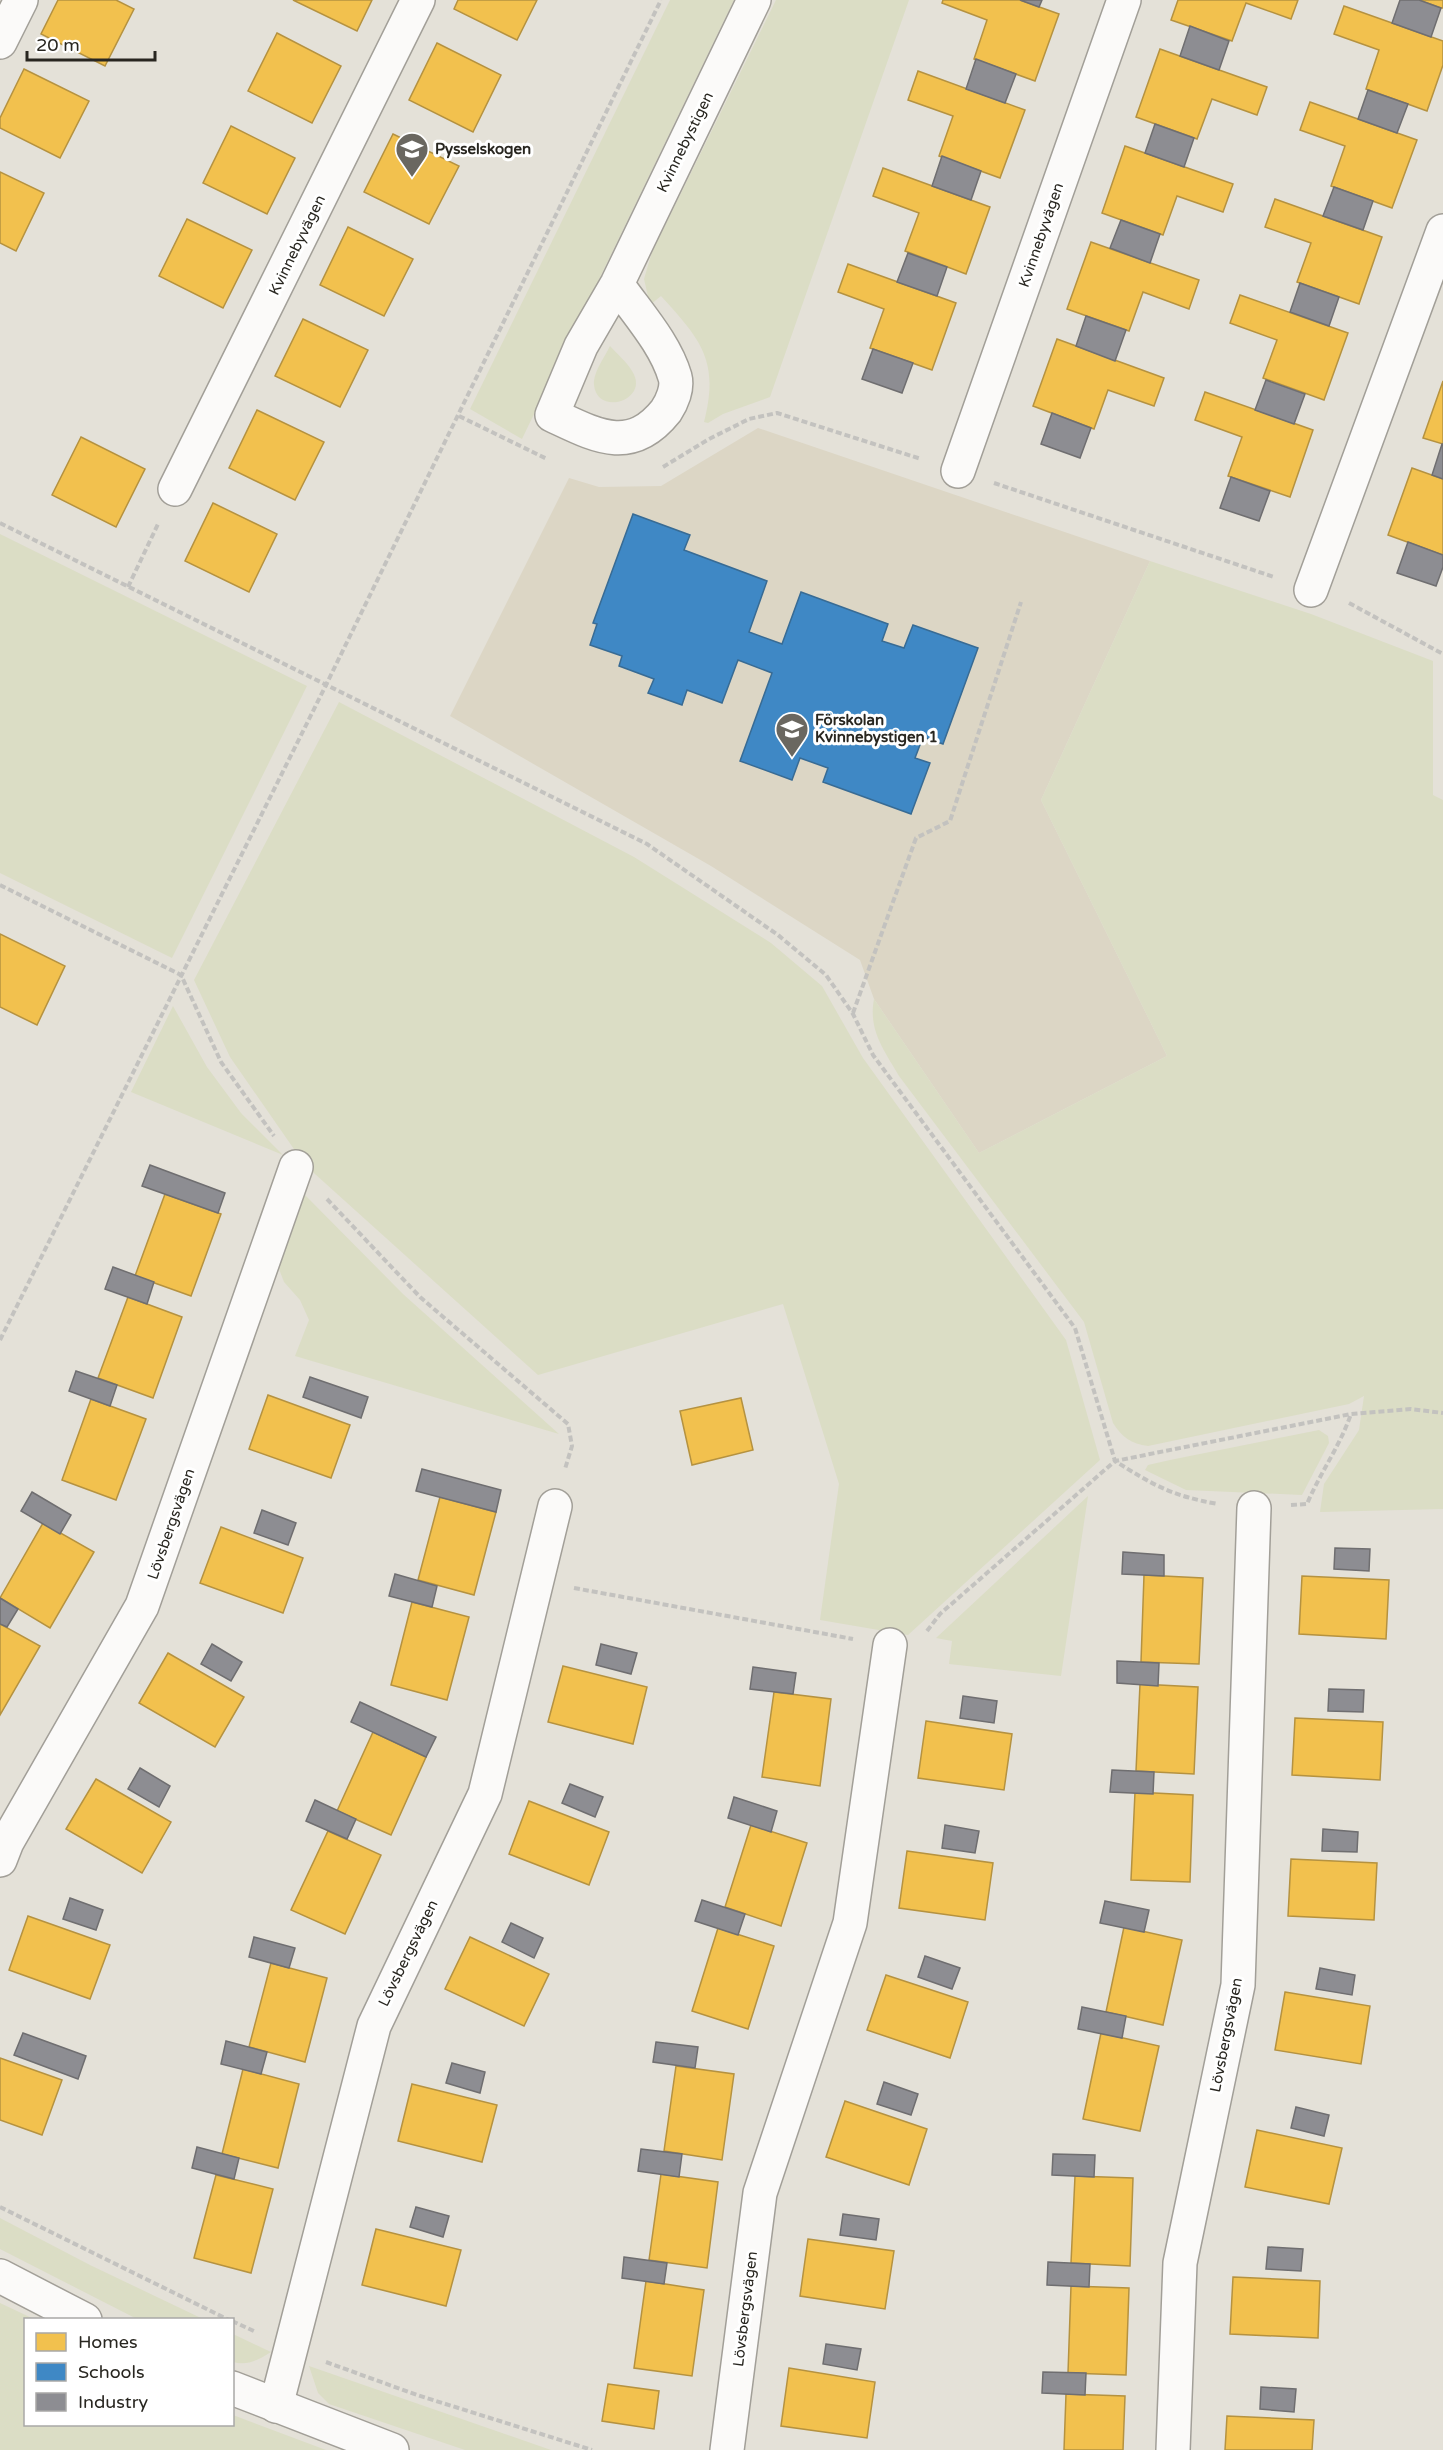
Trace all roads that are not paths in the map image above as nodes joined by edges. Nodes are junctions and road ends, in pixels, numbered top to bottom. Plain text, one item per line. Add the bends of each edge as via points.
1 (21, 0) edge
2 (418, 0) edge
3 (754, 0) edge
4 (1124, 0) edge
5 (0, 42) edge
6 (1443, 231) edge
7 (617, 284) junction
8 (958, 471) dead end
9 (175, 489) road end
10 (1311, 590) dead end
11 (296, 1167) road end
12 (555, 1506) road end
13 (1254, 1508) dead end
14 (890, 1645) road end
15 (0, 1860) edge
16 (0, 2276) edge
17 (83, 2318) edge
18 (234, 2389) edge
19 (276, 2406) junction
20 (392, 2450) edge
21 (727, 2450) edge
22 (1173, 2450) edge

1 - 5 street
2 - 9 street, Kvinnebyvägen
3 - 7 street, Kvinnebystigen
4 - 8 street, Kvinnebyvägen
6 - 10 street
7 - 7 street, Kvinnebystigen via 580,346 552,415 597,436 628,438 654,425 672,402 676,380 667,356
11 - 15 street, Lövsbergsvägen via 142,1606
12 - 19 street, Lövsbergsvägen via 485,1794 374,2026
13 - 22 street, Lövsbergsvägen via 1238,1985 1180,2263
14 - 21 street, Lövsbergsvägen via 850,1923 760,2193
16 - 17 street
18 - 19 street
19 - 20 street

